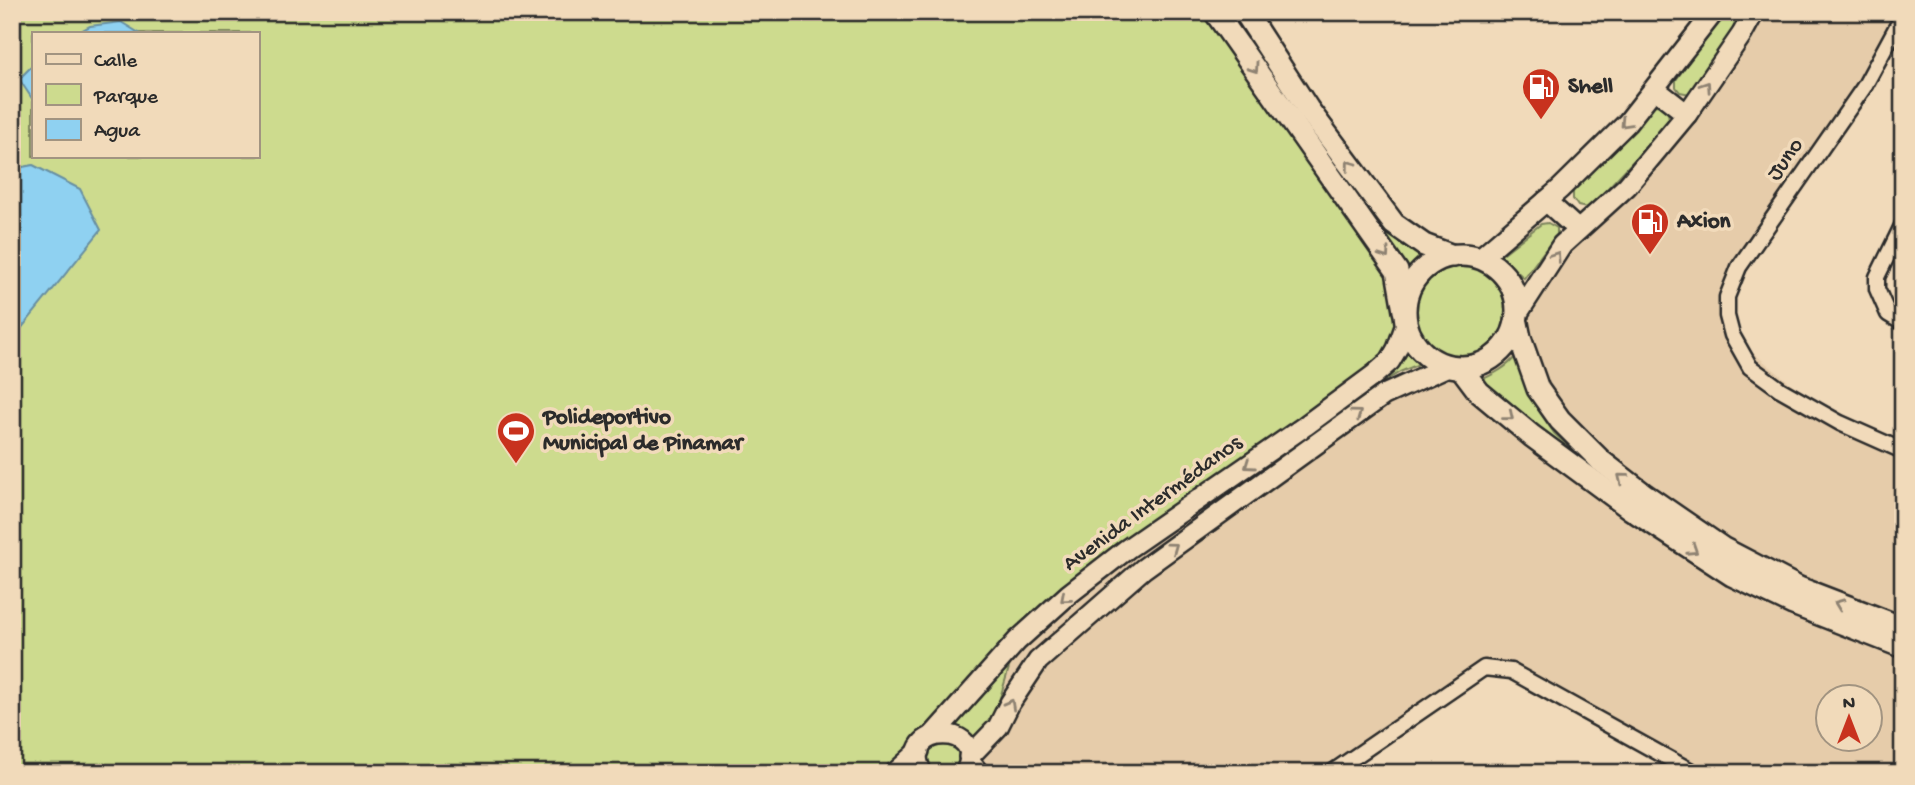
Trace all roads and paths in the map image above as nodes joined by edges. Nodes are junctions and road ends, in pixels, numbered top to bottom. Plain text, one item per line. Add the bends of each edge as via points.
1 (1215, 12) edge
2 (1245, 12) edge
3 (1714, 12) edge
4 (1754, 12) edge
5 (1903, 15) edge
6 (1655, 89) junction
7 (1687, 114) junction
8 (1546, 201) junction
9 (1903, 224) edge
10 (1578, 230) junction
11 (1453, 256) junction
12 (1480, 258) junction
13 (1405, 317) junction
14 (1517, 318) junction
15 (1903, 323) edge
16 (1455, 367) junction
17 (1903, 451) edge
18 (1903, 628) edge
19 (1903, 647) edge
20 (933, 735) junction
21 (919, 751) junction
22 (967, 765) edge
23 (895, 773) edge
24 (922, 773) edge
25 (982, 773) edge
26 (1331, 773) edge
27 (1695, 773) edge

1 -> 13 main road via 1397,271
11 -> 2 main road via 1424,245 1394,224 1308,109
3 - 6 main road
7 -> 4 main road
5 - 17 street, Juno via 1864,87 1739,267 1727,297 1732,335 1750,367 1840,423
6 - 7 main road
6 -> 8 main road via 1627,123
7 - 10 main road via 1627,186
8 - 10 main road
8 - 12 main road
9 - 15 street via 1877,278 1877,289 1888,314
14 -> 10 main road via 1562,246
11 - 12 main road
11 - 13 main road via 1438,260 1414,281
12 - 14 main road via 1508,279
13 - 16 main road via 1411,338 1421,351 1434,361
13 -> 20 main road, Avenida Intermédanos via 1390,361 1069,594 1017,641
14 - 16 main road via 1510,341 1497,355 1480,365
18 -> 14 main road via 1799,588 1723,548 1601,461 1560,420 1538,389
16 -> 19 main road via 1532,436 1732,575
22 -> 16 main road via 998,727 1038,661 1143,569 1384,395
20 - 21 main road, Avenida Intermédanos
20 - 22 main road via 955,736 964,744
21 - 23 main road
21 - 24 main road
22 - 25 street
26 - 27 street via 1484,668 1511,671

